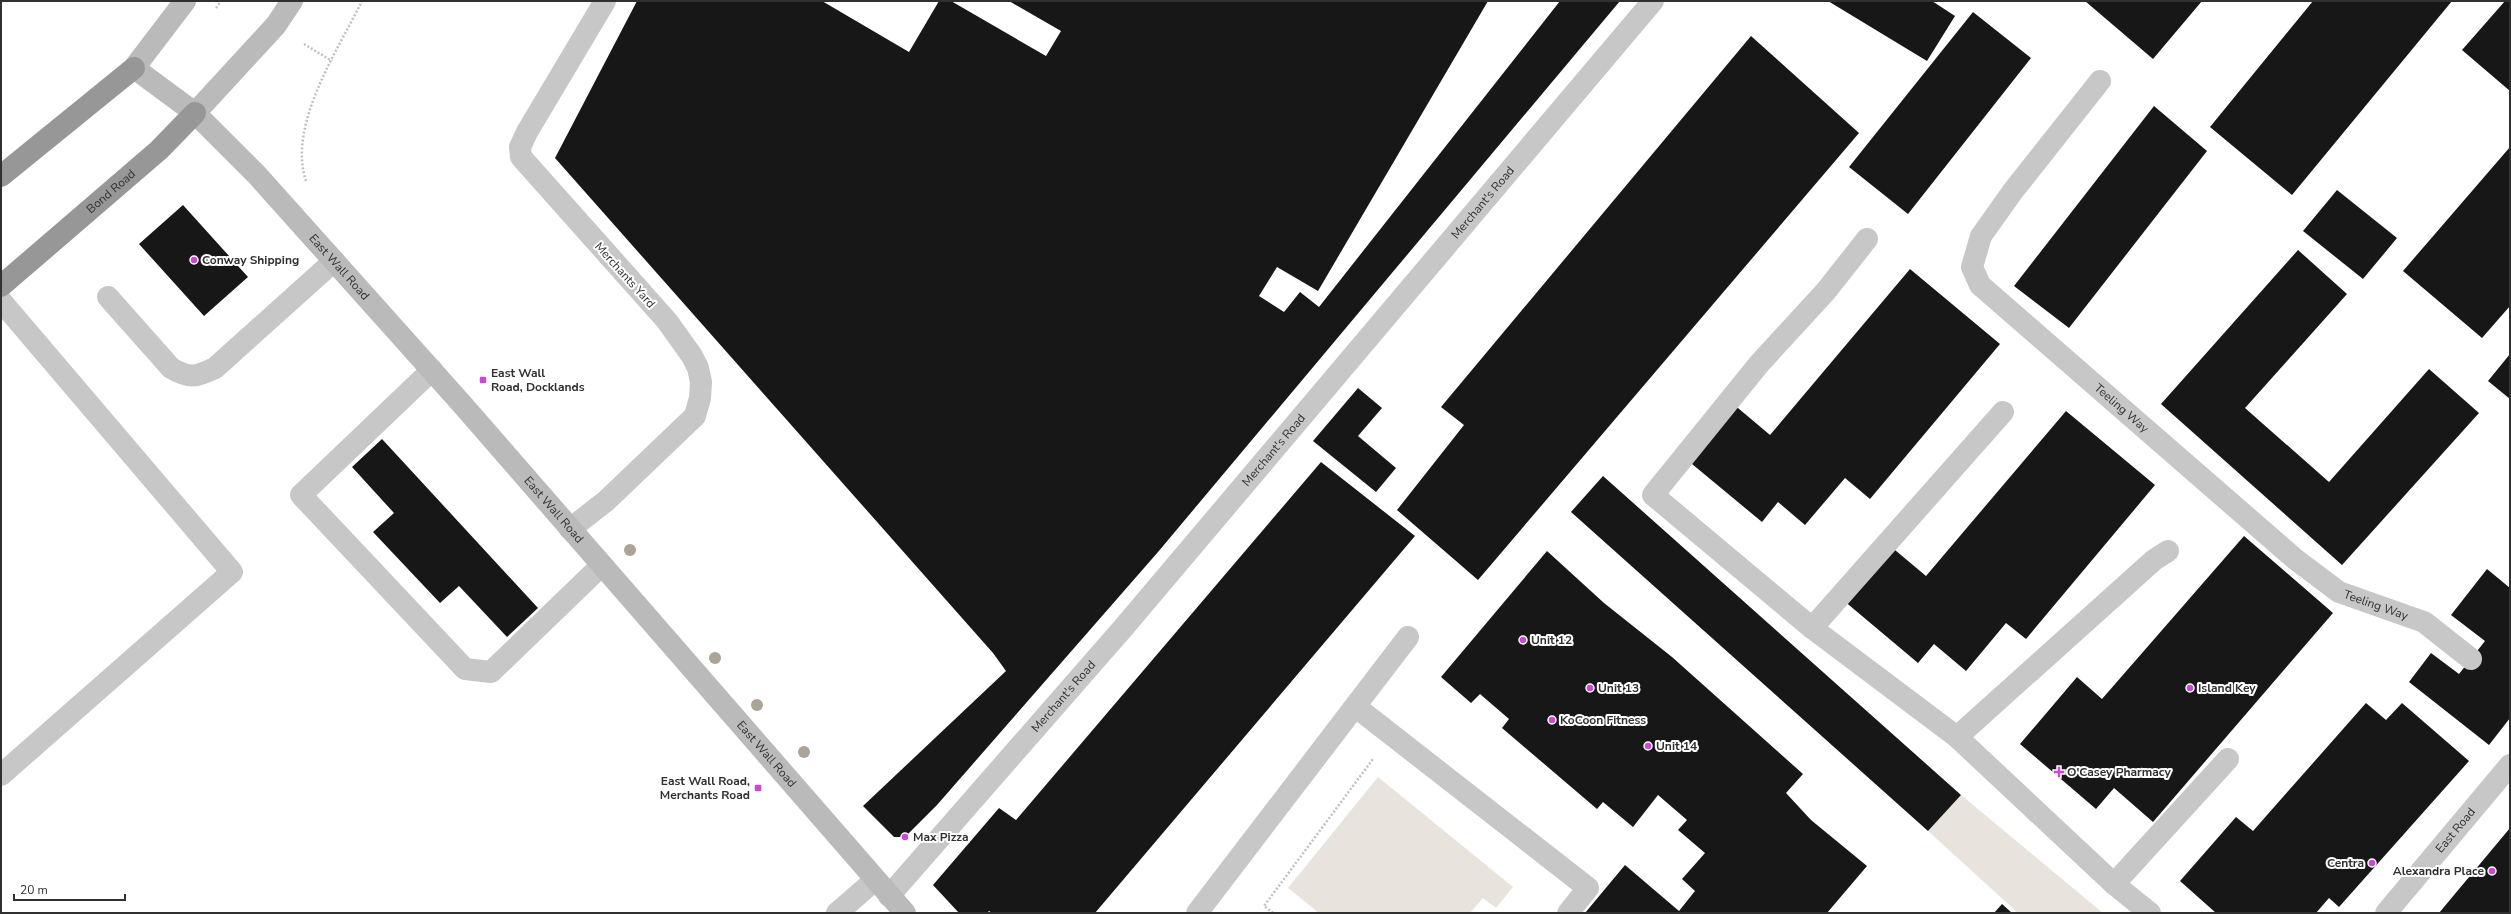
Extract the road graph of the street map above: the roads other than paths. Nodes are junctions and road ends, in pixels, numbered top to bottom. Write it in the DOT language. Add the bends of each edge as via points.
graph roads {
  1 [pos="185,1"];
  2 [pos="292,1"];
  3 [pos="605,1"];
  4 [pos="1654,1"];
  5 [pos="134,68"];
  6 [pos="2100,81"];
  7 [pos="195,113"];
  8 [pos="1,176"];
  9 [pos="1867,239"];
  10 [pos="334,261"];
  11 [pos="23,266"];
  12 [pos="1,286"];
  13 [pos="1,293"];
  14 [pos="108,297"];
  15 [pos="1,301"];
  16 [pos="432,370"];
  17 [pos="2003,412"];
  18 [pos="570,529"];
  19 [pos="2168,551"];
  20 [pos="602,565"];
  21 [pos="1812,628"];
  22 [pos="1408,637"];
  23 [pos="2471,659"];
  24 [pos="1356,707"];
  25 [pos="1957,737"];
  26 [pos="2228,759"];
  27 [pos="2509,770"];
  28 [pos="1,775"];
  29 [pos="875,880"];
  30 [pos="2114,884"];
  31 [pos="889,896"];
  32 [pos="837,913"];
  33 [pos="905,913"];
  34 [pos="1197,913"];
  35 [pos="1568,913"];
  36 [pos="2150,913"];
  37 [pos="2386,913"];
  1 -- 5 [label="main road"];
  2 -- 7 [label="main road" via="276,25"];
  3 -- 18 [label="street, Merchants Yard" via="527,132 520,147 521,157 667,321 698,368 700,398 695,416 606,501"];
  4 -- 31 [label="street, Merchant's Road" via="1124,627"];
  5 -- 7 [label="main road, East Wall Road"];
  5 -- 8 [label="highway"];
  6 -- 23 [label="street, Teeling Way" via="2013,191 1982,236 1972,267 1980,285 2295,559 2339,592 2424,622"];
  7 -- 10 [label="main road, East Wall Road" via="257,175"];
  7 -- 11 [label="highway, Bond Road" via="159,150"];
  9 -- 21 [label="street" via="1826,291 1759,364 1653,495"];
  10 -- 14 [label="street" via="215,368 197,376 184,375 171,368"];
  10 -- 16 [label="main road, East Wall Road"];
  11 -- 12 [label="highway"];
  11 -- 13 [label="highway"];
  15 -- 28 [label="street" via="232,572"];
  16 -- 18 [label="main road, East Wall Road"];
  16 -- 20 [label="street" via="301,495 465,669 491,672"];
  17 -- 21 [label="street"];
  18 -- 20 [label="main road, East Wall Road"];
  19 -- 25 [label="street" via="2154,560"];
  20 -- 29 [label="main road, East Wall Road"];
  21 -- 25 [label="street"];
  22 -- 24 [label="street"];
  24 -- 34 [label="street"];
  24 -- 35 [label="street" via="1588,888"];
  25 -- 30 [label="street"];
  26 -- 30 [label="street"];
  27 -- 37 [label="street, East Road"];
  29 -- 31 [label="main road, East Wall Road"];
  29 -- 32 [label="street"];
  30 -- 36 [label="street"];
  31 -- 33 [label="main road, East Wall Road"];
}
